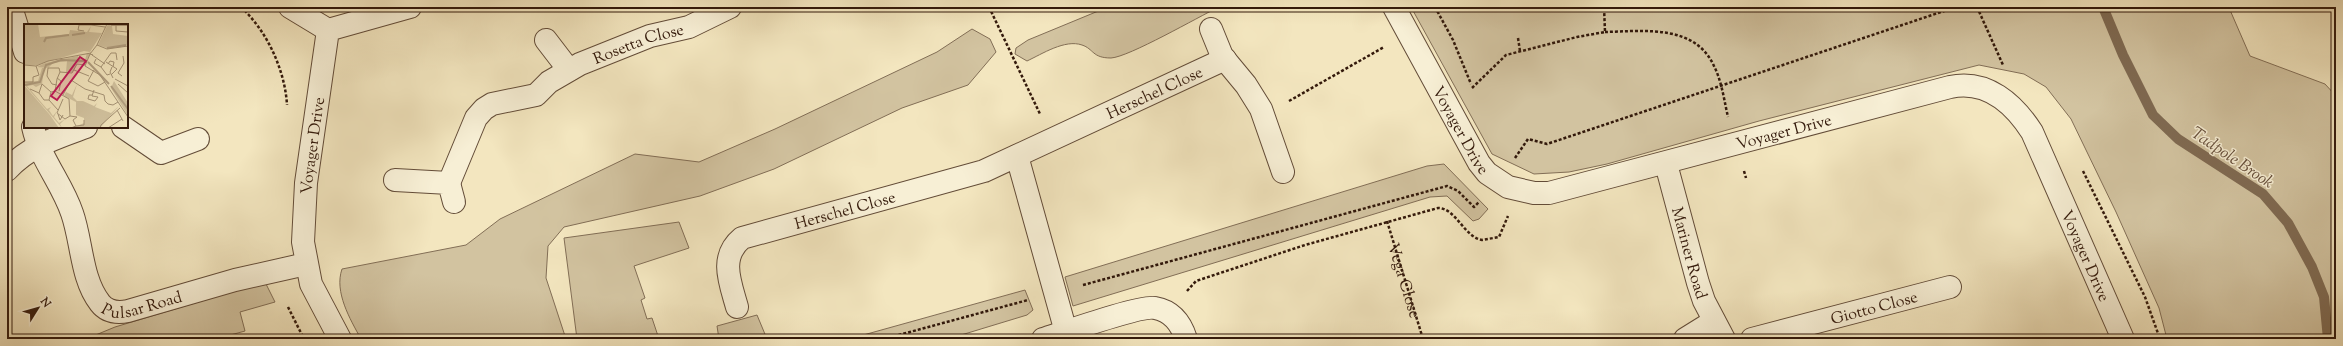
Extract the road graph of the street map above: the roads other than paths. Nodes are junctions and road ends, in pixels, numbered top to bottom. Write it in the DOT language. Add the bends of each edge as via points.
graph roads {
  1 [pos="11,7"];
  2 [pos="290,7"];
  3 [pos="410,7"];
  4 [pos="730,7"];
  5 [pos="1394,7"];
  6 [pos="1211,29"];
  7 [pos="328,30"];
  8 [pos="546,40"];
  9 [pos="24,49"];
  10 [pos="1225,59"];
  11 [pos="569,70"];
  12 [pos="80,128"];
  13 [pos="123,128"];
  14 [pos="36,136"];
  15 [pos="198,139"];
  16 [pos="1017,156"];
  17 [pos="1666,164"];
  18 [pos="7,170"];
  19 [pos="1283,172"];
  20 [pos="395,180"];
  21 [pos="306,264"];
  22 [pos="1950,287"];
  23 [pos="737,307"];
  24 [pos="1719,330"];
  25 [pos="1066,332"];
  26 [pos="340,339"];
  27 [pos="1043,339"];
  28 [pos="1186,339"];
  29 [pos="1685,339"];
  30 [pos="1752,339"];
  31 [pos="2123,339"];
  1 -- 9 [label="street"];
  2 -- 7 [label="street"];
  3 -- 7 [label="street"];
  4 -- 11 [label="street, Rosetta Close" via="689,27 650,36"];
  5 -- 17 [label="street, Voyager Drive" via="1479,163 1497,181 1517,190 1549,194"];
  6 -- 10 [label="street"];
  7 -- 21 [label="street, Voyager Drive" via="306,183 303,242"];
  8 -- 11 [label="street"];
  10 -- 16 [label="street, Herschel Close"];
  10 -- 19 [label="street" via="1246,85 1264,115"];
  11 -- 20 [label="street, Rosetta Close" via="549,82 536,96 499,102 484,109 476,118 452,192"];
  12 -- 14 [label="street"];
  13 -- 15 [label="street" via="161,153"];
  14 -- 18 [label="street"];
  14 -- 21 [label="street, Pulsar Road" via="72,211 92,288 100,304 110,310 120,312 138,309 235,280"];
  16 -- 23 [label="street, Herschel Close" via="984,170 742,238 734,245 728,257 727,271"];
  16 -- 25 [label="street"];
  17 -- 24 [label="street, Mariner Road" via="1698,284"];
  17 -- 31 [label="street, Voyager Drive" via="1950,87 1968,85 1987,90 2015,109 2032,132"];
  21 -- 26 [label="street, Voyager Drive" via="311,284"];
  22 -- 30 [label="street, Giotto Close"];
  24 -- 29 [label="street"];
  25 -- 27 [label="street"];
  25 -- 28 [label="street" via="1147,308 1169,312 1182,327"];
}
